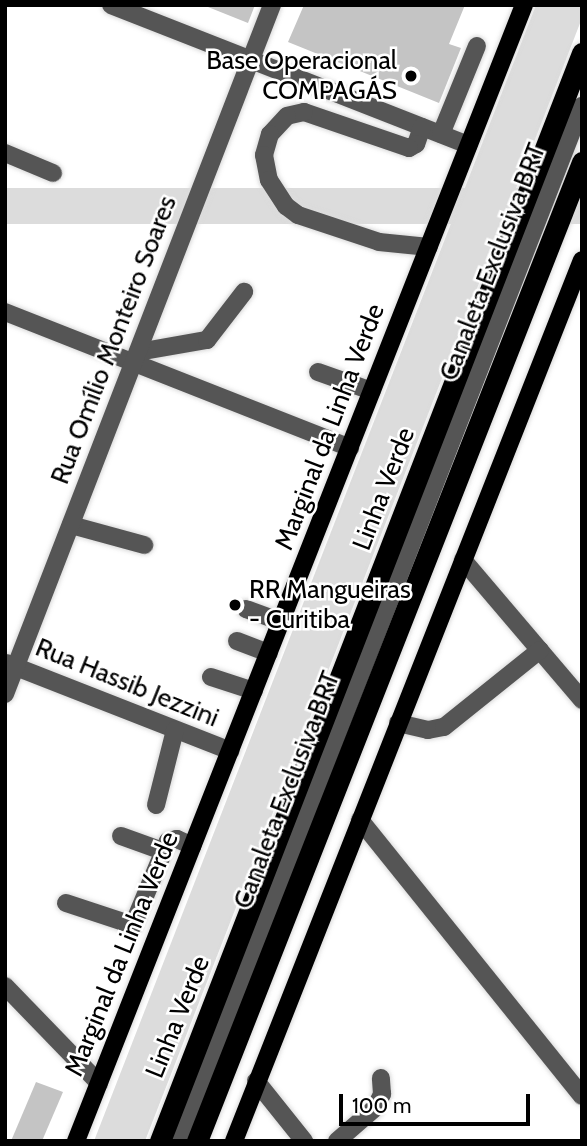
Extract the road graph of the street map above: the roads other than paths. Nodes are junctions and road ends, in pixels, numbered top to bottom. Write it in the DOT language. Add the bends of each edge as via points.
graph roads {
  1 [pos="111,5"];
  2 [pos="272,5"];
  3 [pos="524,5"];
  4 [pos="477,46"];
  5 [pos="582,53"];
  6 [pos="251,60"];
  7 [pos="582,106"];
  8 [pos="422,127"];
  9 [pos="441,134"];
  10 [pos="469,145"];
  11 [pos="5,153"];
  12 [pos="582,162"];
  13 [pos="52,173"];
  14 [pos="429,247"];
  15 [pos="582,260"];
  16 [pos="244,292"];
  17 [pos="5,312"];
  18 [pos="136,358"];
  19 [pos="318,372"];
  20 [pos="372,391"];
  21 [pos="350,448"];
  22 [pos="71,525"];
  23 [pos="144,545"];
  24 [pos="463,560"];
  25 [pos="246,609"];
  26 [pos="281,622"];
  27 [pos="237,641"];
  28 [pos="540,650"];
  29 [pos="269,653"];
  30 [pos="10,665"];
  31 [pos="211,677"];
  32 [pos="254,691"];
  33 [pos="5,694"];
  34 [pos="582,701"];
  35 [pos="398,723"];
  36 [pos="175,730"];
  37 [pos="230,751"];
  38 [pos="156,805"];
  39 [pos="360,820"];
  40 [pos="121,836"];
  41 [pos="193,846"];
  42 [pos="163,851"];
  43 [pos="66,903"];
  44 [pos="5,986"];
  45 [pos="381,1078"];
  46 [pos="256,1081"];
  47 [pos="99,1083"];
  48 [pos="582,1096"];
  49 [pos="76,1141"];
  50 [pos="160,1141"];
  51 [pos="179,1141"];
  52 [pos="197,1141"];
  53 [pos="234,1141"];
  54 [pos="304,1141"];
  55 [pos="337,1141"];
  1 -- 6 [label="street"];
  2 -- 6 [label="street, Rua Omílio Monteiro Soares"];
  3 -- 10 [label="main road, Marginal da Linha Verde"];
  4 -- 9 [label="street"];
  5 -- 50 [label="highway, Linha Verde"];
  6 -- 8 [label="street"];
  6 -- 18 [label="street, Rua Omílio Monteiro Soares"];
  7 -- 51 [label="street, Canaleta Exclusiva BRT"];
  8 -- 9 [label="street"];
  8 -- 14 [label="street" via="415,144 408,148 304,112 287,116 270,134 264,155 269,180 298,215 379,242"];
  9 -- 10 [label="street"];
  10 -- 14 [label="main road, Marginal da Linha Verde"];
  11 -- 13 [label="street"];
  12 -- 52 [label="highway"];
  14 -- 20 [label="main road, Marginal da Linha Verde"];
  15 -- 24 [label="main road"];
  16 -- 18 [label="street" via="207,340"];
  17 -- 18 [label="street"];
  18 -- 21 [label="street"];
  18 -- 22 [label="street, Rua Omílio Monteiro Soares"];
  19 -- 20 [label="street"];
  20 -- 21 [label="main road, Marginal da Linha Verde"];
  21 -- 26 [label="main road, Marginal da Linha Verde"];
  22 -- 23 [label="street"];
  22 -- 30 [label="street, Rua Omílio Monteiro Soares"];
  24 -- 28 [label="street"];
  24 -- 35 [label="main road"];
  25 -- 26 [label="street"];
  26 -- 29 [label="main road, Marginal da Linha Verde"];
  27 -- 29 [label="street"];
  28 -- 34 [label="street"];
  28 -- 35 [label="street" via="444,727 428,730"];
  29 -- 32 [label="main road, Marginal da Linha Verde"];
  30 -- 33 [label="street, Rua Omílio Monteiro Soares"];
  30 -- 36 [label="street, Rua Hassib Jezzini"];
  31 -- 32 [label="street"];
  32 -- 37 [label="main road, Marginal da Linha Verde"];
  35 -- 39 [label="main road"];
  36 -- 37 [label="street, Rua Hassib Jezzini"];
  36 -- 38 [label="street"];
  37 -- 41 [label="main road, Marginal da Linha Verde"];
  39 -- 46 [label="main road"];
  39 -- 48 [label="street"];
  40 -- 42 [label="street"];
  41 -- 42 [label="street" via="172,839"];
  41 -- 47 [label="main road, Marginal da Linha Verde"];
  42 -- 43 [label="street" via="133,925 126,927"];
  44 -- 47 [label="street"];
  45 -- 55 [label="street" via="382,1094 375,1108"];
  46 -- 53 [label="main road"];
  46 -- 54 [label="street"];
  47 -- 49 [label="main road, Marginal da Linha Verde"];
}
